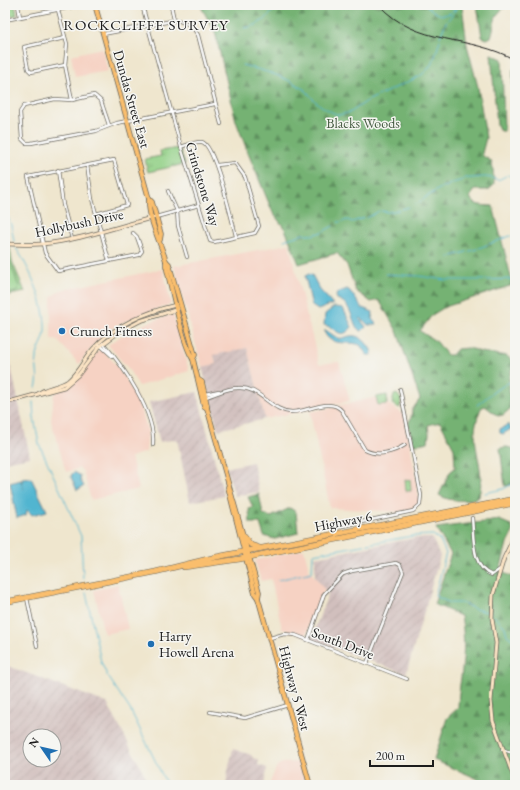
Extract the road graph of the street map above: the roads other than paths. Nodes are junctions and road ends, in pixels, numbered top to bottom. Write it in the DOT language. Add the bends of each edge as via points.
graph roads {
  1 [pos="18,5"];
  2 [pos="82,5"];
  3 [pos="95,5"];
  4 [pos="142,5"];
  5 [pos="171,5"];
  6 [pos="58,10"];
  7 [pos="20,17"];
  8 [pos="5,20"];
  9 [pos="174,20"];
  10 [pos="148,25"];
  11 [pos="103,34"];
  12 [pos="65,38"];
  13 [pos="65,65"];
  14 [pos="72,100"];
  15 [pos="215,104"];
  16 [pos="171,111"];
  17 [pos="127,121"];
  18 [pos="220,124"];
  19 [pos="108,125"];
  20 [pos="181,147"];
  21 [pos="86,165"];
  22 [pos="217,165"];
  23 [pos="58,170"];
  24 [pos="168,191"];
  25 [pos="199,205"];
  26 [pos="177,211"];
  27 [pos="96,214"];
  28 [pos="154,217"];
  29 [pos="101,232"];
  30 [pos="133,233"];
  31 [pos="236,236"];
  32 [pos="72,238"];
  33 [pos="5,244"];
  34 [pos="43,244"];
  35 [pos="188,257"];
  36 [pos="109,261"];
  37 [pos="179,307"];
  38 [pos="101,344"];
  39 [pos="400,389"];
  40 [pos="204,396"];
  41 [pos="5,403"];
  42 [pos="153,445"];
  43 [pos="405,445"];
  44 [pos="227,484"];
  45 [pos="515,499"];
  46 [pos="515,503"];
  47 [pos="472,518"];
  48 [pos="380,528"];
  49 [pos="243,535"];
  50 [pos="515,535"];
  51 [pos="334,537"];
  52 [pos="263,548"];
  53 [pos="245,552"];
  54 [pos="247,558"];
  55 [pos="175,568"];
  56 [pos="500,569"];
  57 [pos="27,598"];
  58 [pos="5,602"];
  59 [pos="270,638"];
  60 [pos="308,640"];
  61 [pos="37,646"];
  62 [pos="367,663"];
  63 [pos="407,679"];
  64 [pos="288,706"];
  65 [pos="210,712"];
  66 [pos="502,749"];
  67 [pos="515,754"];
  68 [pos="515,781"];
  69 [pos="310,785"];
  1 -- 7 [label="street"];
  2 -- 6 [label="street"];
  3 -- 11 [label="main road, Dundas Street East"];
  4 -- 10 [label="street, Grindstone Way"];
  5 -- 9 [label="street"];
  6 -- 7 [label="street"];
  6 -- 12 [label="street"];
  7 -- 8 [label="street"];
  9 -- 10 [label="street"];
  9 -- 15 [label="street" via="191,25 198,35"];
  10 -- 11 [label="street"];
  10 -- 16 [label="street, Grindstone Way"];
  11 -- 17 [label="main road, Dundas Street East"];
  12 -- 13 [label="street"];
  12 -- 13 [label="street" via="24,47 28,69 31,72"];
  13 -- 14 [label="street"];
  14 -- 19 [label="street" via="94,95 98,97"];
  14 -- 19 [label="street" via="55,99 24,106 20,112 21,135 24,142 31,143 91,132"];
  15 -- 16 [label="street"];
  15 -- 18 [label="street"];
  16 -- 17 [label="street"];
  16 -- 20 [label="street, Grindstone Way"];
  17 -- 19 [label="street"];
  17 -- 28 [label="main road, Dundas Street East" via="152,202"];
  20 -- 22 [label="street" via="203,142"];
  20 -- 25 [label="street, Grindstone Way"];
  21 -- 23 [label="street"];
  21 -- 27 [label="street"];
  21 -- 27 [label="street" via="115,161 127,203"];
  22 -- 31 [label="street"];
  22 -- 31 [label="street, Grindstone Way" via="232,162 238,164 245,177 259,226 255,233"];
  23 -- 32 [label="street"];
  23 -- 34 [label="street" via="29,175 28,178"];
  24 -- 26 [label="street"];
  25 -- 26 [label="street"];
  25 -- 31 [label="street, Grindstone Way" via="210,241"];
  26 -- 28 [label="street"];
  26 -- 35 [label="street" via="178,226"];
  27 -- 29 [label="street"];
  28 -- 29 [label="street, Hollybush Drive"];
  28 -- 37 [label="main road, Dundas Street East" via="161,234 160,241 169,264"];
  29 -- 32 [label="street, Hollybush Drive"];
  29 -- 36 [label="street"];
  30 -- 36 [label="street" via="141,254"];
  32 -- 34 [label="street, Hollybush Drive"];
  33 -- 34 [label="street, Hollybush Drive"];
  34 -- 36 [label="street" via="46,256 58,271"];
  37 -- 38 [label="street" via="134,320"];
  37 -- 40 [label="main road, Dundas Street East"];
  38 -- 41 [label="street" via="69,382"];
  38 -- 42 [label="street" via="130,379 142,402 151,427"];
  39 -- 51 [label="street" via="421,495 420,505 412,511 338,527"];
  40 -- 43 [label="street" via="247,388 280,409 291,412 337,406 368,452 377,454"];
  40 -- 44 [label="main road, Dundas Street East" via="204,406"];
  44 -- 49 [label="main road, Dundas Street East"];
  44 -- 53 [label="main road, Dundas Street East"];
  45 -- 48 [label="highway, Highway 6"];
  46 -- 48 [label="highway, Highway 6"];
  47 -- 56 [label="street" via="478,562 486,573 492,575"];
  48 -- 51 [label="highway, Highway 6"];
  49 -- 52 [label="highway" via="252,545"];
  49 -- 53 [label="main road, Dundas Street East"];
  50 -- 56 [label="street"];
  51 -- 52 [label="highway, Highway 6"];
  51 -- 54 [label="highway, Highway 6"];
  52 -- 53 [label="highway, Highway 6"];
  53 -- 54 [label="main road, Highway 5 West"];
  53 -- 55 [label="highway, Highway 6"];
  54 -- 55 [label="highway, Highway 6"];
  54 -- 59 [label="main road, Highway 5 West"];
  55 -- 57 [label="highway, Highway 6"];
  56 -- 66 [label="street" via="492,607 496,643 491,701 493,721"];
  57 -- 58 [label="highway, Highway 6"];
  57 -- 61 [label="street"];
  59 -- 60 [label="street, South Drive" via="290,634"];
  59 -- 64 [label="main road, Highway 5 West"];
  60 -- 62 [label="street, South Drive"];
  60 -- 62 [label="street" via="324,594 343,574 396,563 403,572"];
  62 -- 63 [label="street, South Drive"];
  64 -- 65 [label="street" via="245,718"];
  64 -- 69 [label="main road, Highway 5 West"];
  66 -- 67 [label="street"];
  66 -- 68 [label="street"];
}
